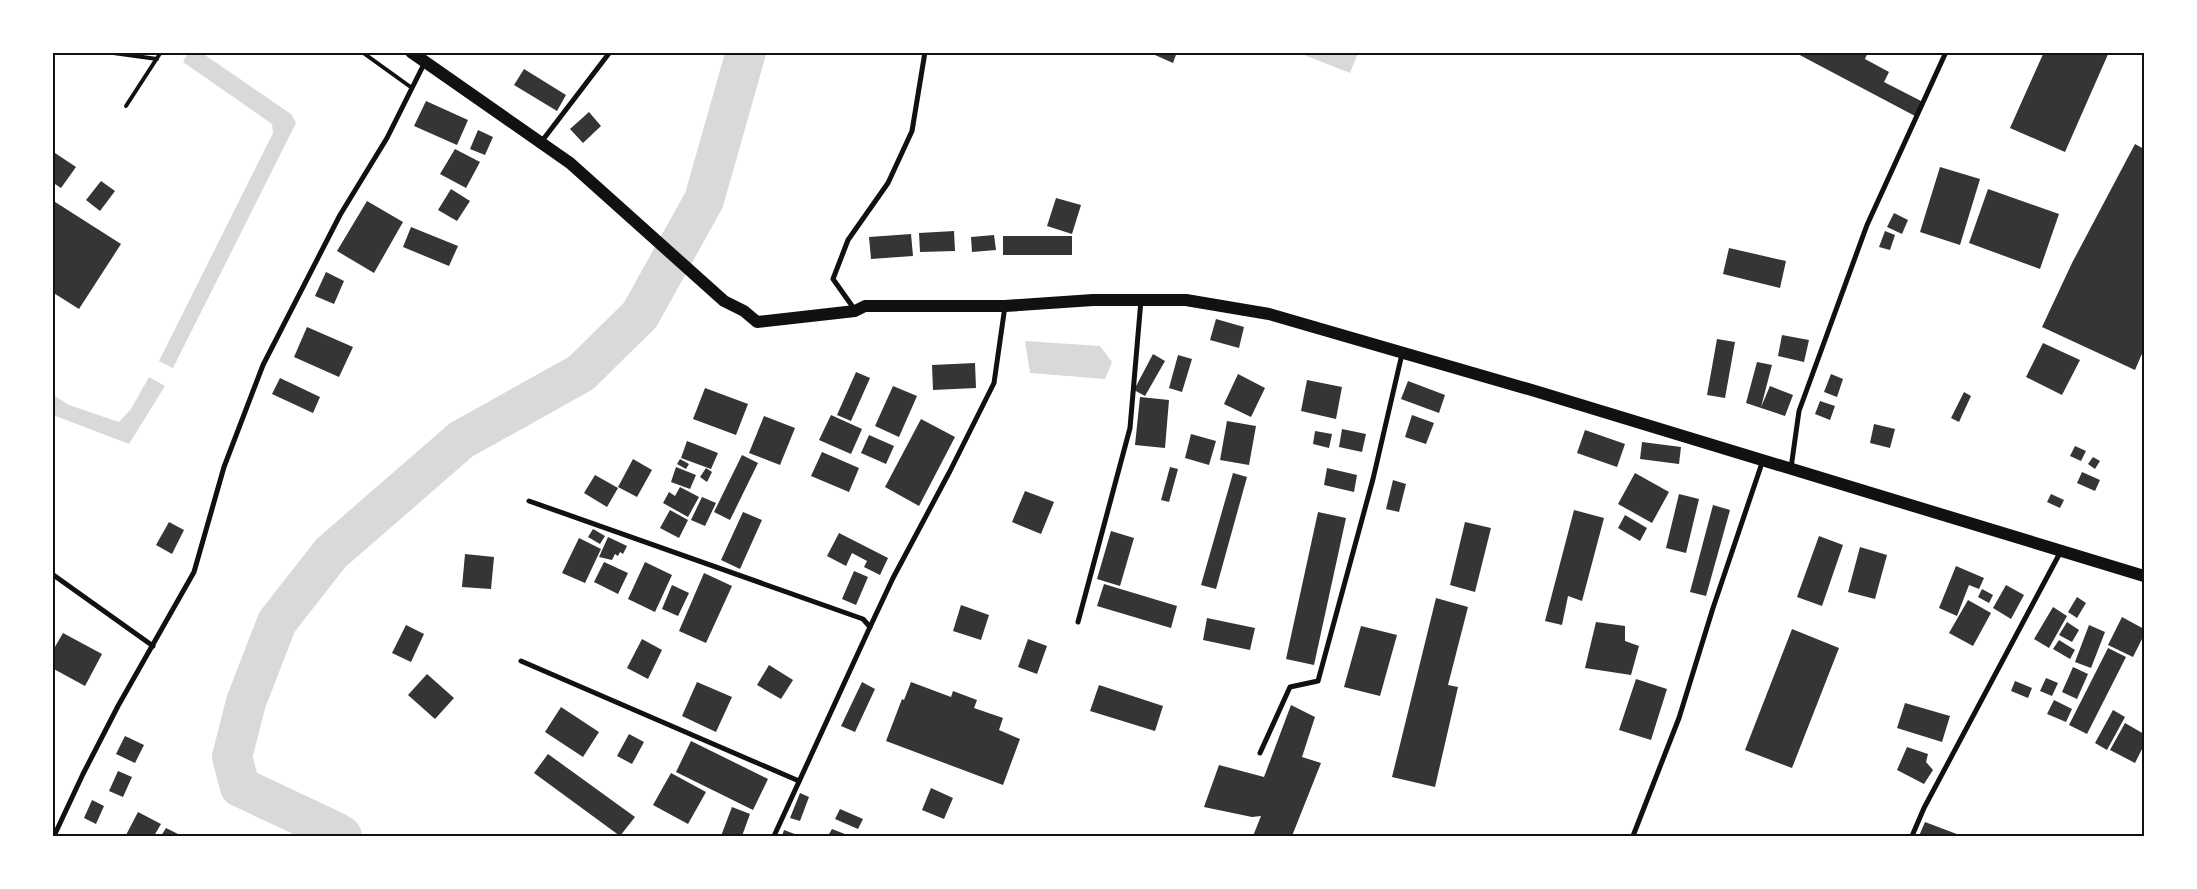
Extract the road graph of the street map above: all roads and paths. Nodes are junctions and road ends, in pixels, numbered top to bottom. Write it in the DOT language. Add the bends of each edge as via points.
graph roads {
  1 [pos="106,52"];
  2 [pos="161,52"];
  3 [pos="362,52"];
  4 [pos="411,52"];
  5 [pos="610,52"];
  6 [pos="925,52"];
  7 [pos="1946,52"];
  8 [pos="157,59"];
  9 [pos="425,62"];
  10 [pos="412,88"];
  11 [pos="126,106"];
  12 [pos="541,143"];
  13 [pos="1141,300"];
  14 [pos="1005,306"];
  15 [pos="855,311"];
  16 [pos="1402,354"];
  17 [pos="1763,460"];
  18 [pos="1791,468"];
  19 [pos="529,501"];
  20 [pos="2062,551"];
  21 [pos="52,574"];
  22 [pos="2144,576"];
  23 [pos="1078,622"];
  24 [pos="870,627"];
  25 [pos="153,646"];
  26 [pos="521,661"];
  27 [pos="1260,753"];
  28 [pos="799,781"];
  29 [pos="1635,835"];
  30 [pos="54,836"];
  31 [pos="774,836"];
  32 [pos="1912,836"];
  1 -- 8 [label="lane"];
  2 -- 8 [label="lane"];
  3 -- 10 [label="lane"];
  4 -- 9 [label="main road"];
  5 -- 12 [label="street"];
  6 -- 15 [label="street" via="912,131 888,183 848,240 833,279"];
  7 -- 18 [label="street" via="1860,244 1799,411"];
  8 -- 11 [label="lane"];
  9 -- 10 [label="street"];
  9 -- 12 [label="main road"];
  10 -- 25 [label="street" via="383,145 340,215 263,365 224,467 194,572"];
  12 -- 15 [label="main road" via="570,163 724,301 757,322"];
  13 -- 14 [label="main road"];
  13 -- 16 [label="main road" via="1186,300 1269,314"];
  13 -- 23 [label="street" via="1130,428"];
  14 -- 15 [label="main road" via="864,306"];
  14 -- 24 [label="street" via="994,383"];
  16 -- 17 [label="main road"];
  16 -- 27 [label="street" via="1373,479 1318,681 1290,687"];
  17 -- 18 [label="main road"];
  17 -- 29 [label="street" via="1679,718"];
  18 -- 20 [label="main road"];
  19 -- 24 [label="street" via="863,619"];
  20 -- 22 [label="main road"];
  20 -- 32 [label="street"];
  21 -- 25 [label="street"];
  24 -- 28 [label="street"];
  25 -- 30 [label="street"];
  26 -- 28 [label="street"];
  28 -- 31 [label="street"];
}
